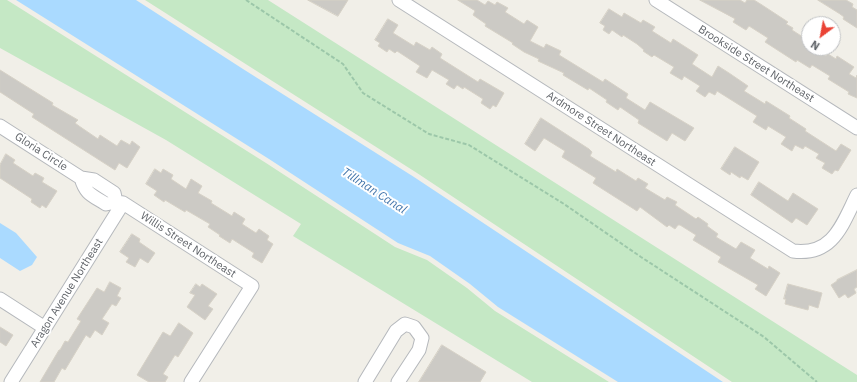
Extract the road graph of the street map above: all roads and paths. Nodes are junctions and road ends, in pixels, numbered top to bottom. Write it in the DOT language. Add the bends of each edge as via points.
graph roads {
  1 [pos="246,0"];
  2 [pos="399,0"];
  3 [pos="656,0"];
  4 [pos="0,126"];
  5 [pos="857,128"];
  6 [pos="857,194"];
  7 [pos="120,202"];
  8 [pos="0,299"];
  9 [pos="45,328"];
  10 [pos="11,382"];
  11 [pos="191,382"];
  12 [pos="365,382"];
  13 [pos="398,382"];
  14 [pos="817,382"];
  1 -- 14 [label="path" via="343,64 363,93 429,134 469,145 564,204 641,258 764,337"];
  2 -- 6 [label="street, Ardmore Street Northeast" via="793,251 820,249 833,238"];
  3 -- 5 [label="street, Brookside Street Northeast"];
  4 -- 7 [label="street, Gloria Circle" via="81,178 88,193 106,204"];
  7 -- 9 [label="street, Aragon Avenue Northeast"];
  7 -- 11 [label="street, Willis Street Northeast" via="252,286"];
  8 -- 9 [label="street"];
  9 -- 10 [label="street, Aragon Avenue Northeast"];
  12 -- 13 [label="street" via="396,331 405,324 414,326 422,338 418,350"];
}
